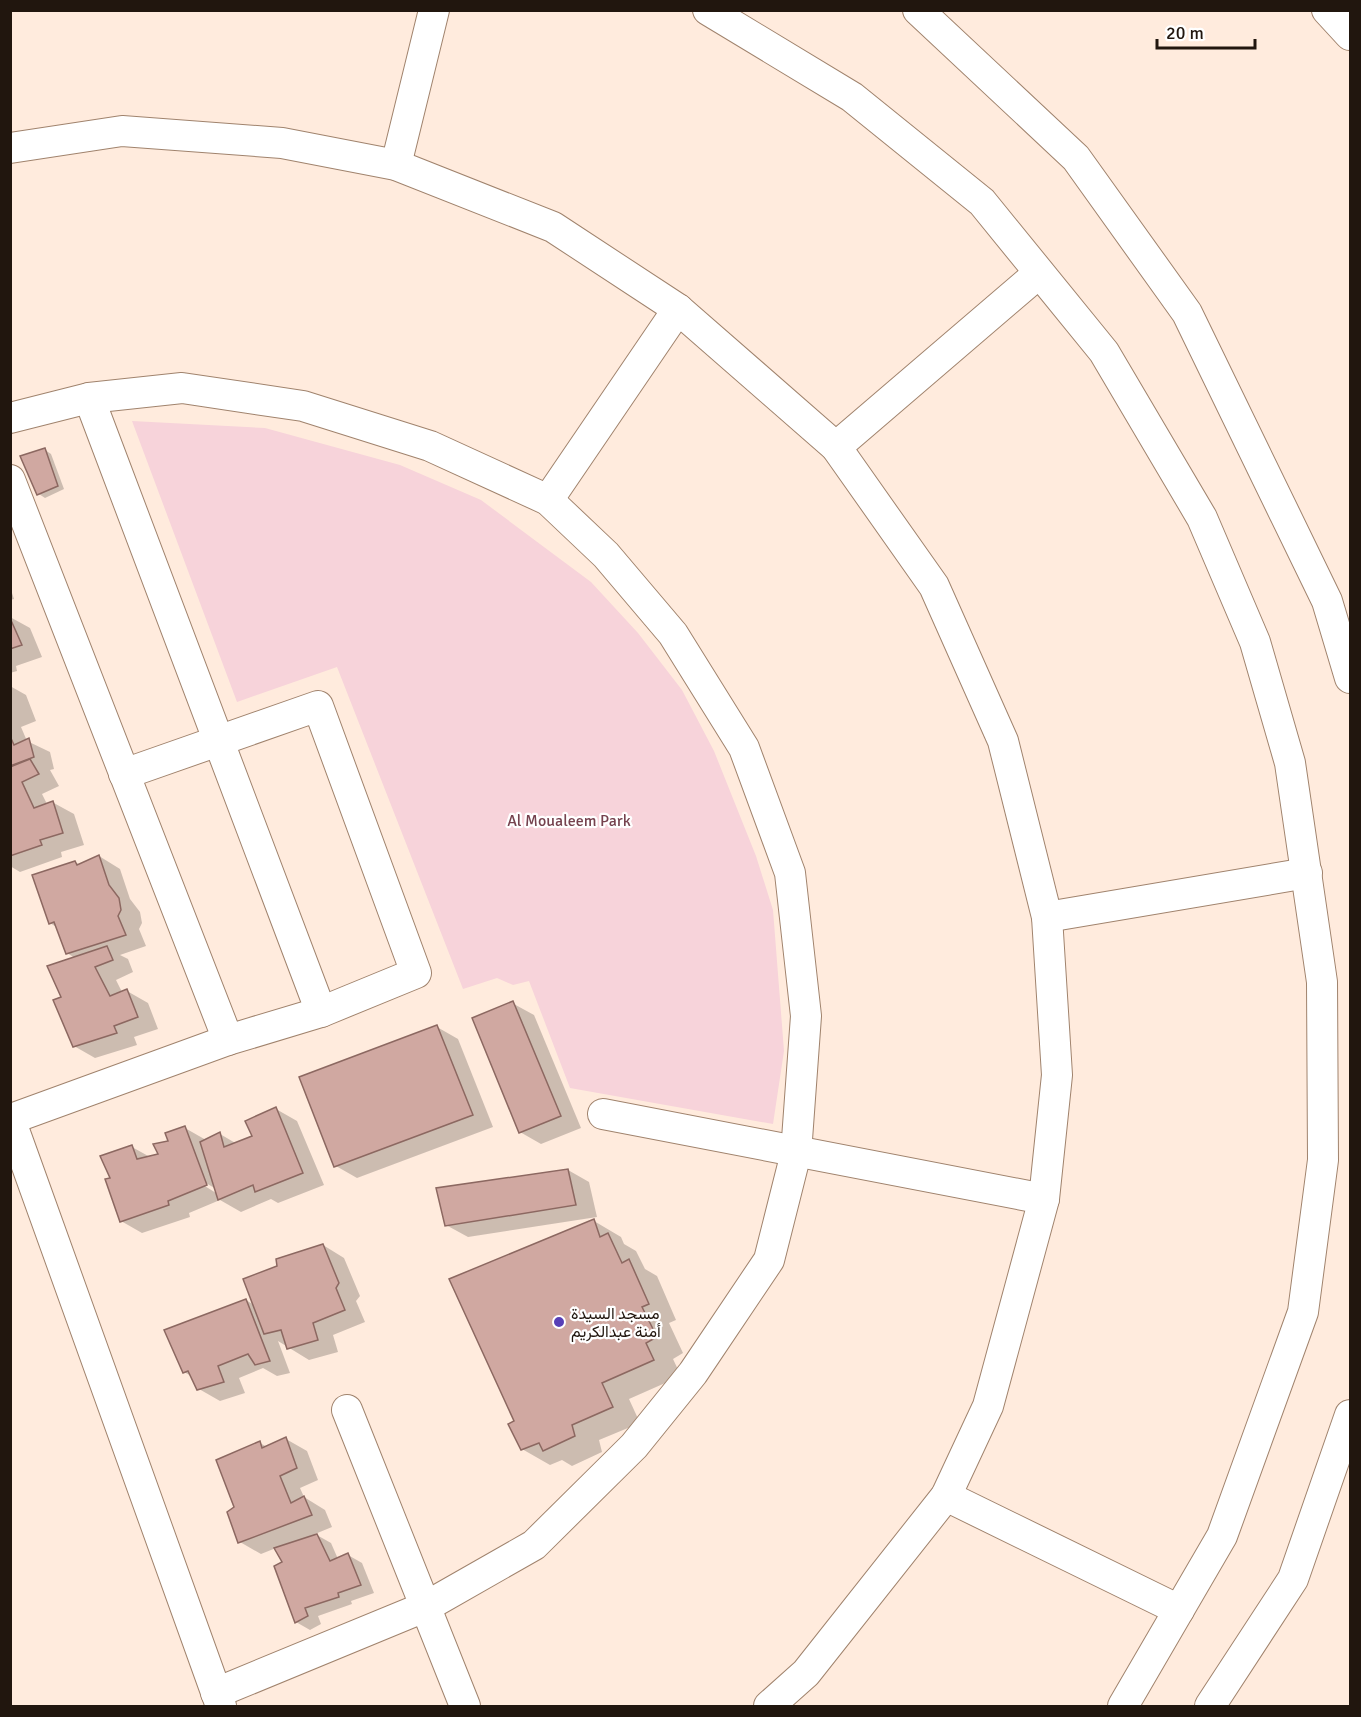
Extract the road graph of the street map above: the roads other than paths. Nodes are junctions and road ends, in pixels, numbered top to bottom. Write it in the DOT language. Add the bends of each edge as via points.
graph roads {
  1 [pos="434,10"];
  2 [pos="708,10"];
  3 [pos="918,10"];
  4 [pos="1327,10"];
  5 [pos="1350,35"];
  6 [pos="10,148"];
  7 [pos="396,165"];
  8 [pos="1039,273"];
  9 [pos="678,309"];
  10 [pos="89,398"];
  11 [pos="10,418"];
  12 [pos="836,447"];
  13 [pos="10,480"];
  14 [pos="548,500"];
  15 [pos="1350,678"];
  16 [pos="218,741"];
  17 [pos="124,774"];
  18 [pos="1307,873"];
  19 [pos="1047,917"];
  20 [pos="321,1012"];
  21 [pos="228,1040"];
  22 [pos="603,1114"];
  23 [pos="10,1119"];
  24 [pos="796,1153"];
  25 [pos="1044,1199"];
  26 [pos="347,1410"];
  27 [pos="1350,1415"];
  28 [pos="946,1496"];
  29 [pos="427,1606"];
  30 [pos="1179,1610"];
  31 [pos="219,1700"];
  32 [pos="465,1707"];
  33 [pos="769,1707"];
  34 [pos="1123,1707"];
  35 [pos="1210,1707"];
  1 -- 7 [label="street"];
  2 -- 8 [label="street" via="852,97 982,202"];
  3 -- 15 [label="street" via="1076,158 1187,313 1327,601"];
  4 -- 5 [label="street"];
  6 -- 7 [label="street" via="122,131 282,143"];
  7 -- 9 [label="street" via="553,227"];
  8 -- 12 [label="street"];
  8 -- 18 [label="street" via="1104,352 1203,518 1256,642 1290,763"];
  9 -- 12 [label="street"];
  9 -- 14 [label="street"];
  10 -- 11 [label="street"];
  10 -- 14 [label="street" via="182,388 303,406 430,446"];
  10 -- 16 [label="street"];
  12 -- 19 [label="street" via="934,586 1003,741"];
  13 -- 17 [label="street"];
  14 -- 24 [label="street" via="606,555 673,634 744,748 790,873 806,1016"];
  16 -- 17 [label="street"];
  16 -- 20 [label="street"];
  16 -- 20 [label="street" via="318,706 416,974"];
  17 -- 21 [label="street"];
  18 -- 19 [label="street"];
  18 -- 30 [label="street" via="1322,982 1323,1160 1303,1312 1222,1536"];
  19 -- 25 [label="street" via="1057,1075"];
  20 -- 21 [label="street"];
  21 -- 23 [label="street"];
  22 -- 24 [label="street"];
  23 -- 31 [label="street"];
  24 -- 25 [label="street"];
  24 -- 29 [label="street" via="769,1260 693,1373 634,1446 534,1545"];
  25 -- 28 [label="street" via="988,1406"];
  26 -- 29 [label="street"];
  27 -- 35 [label="street" via="1293,1579"];
  28 -- 30 [label="street"];
  28 -- 33 [label="street" via="806,1673"];
  29 -- 31 [label="street"];
  29 -- 32 [label="street"];
  30 -- 34 [label="street"];
}
